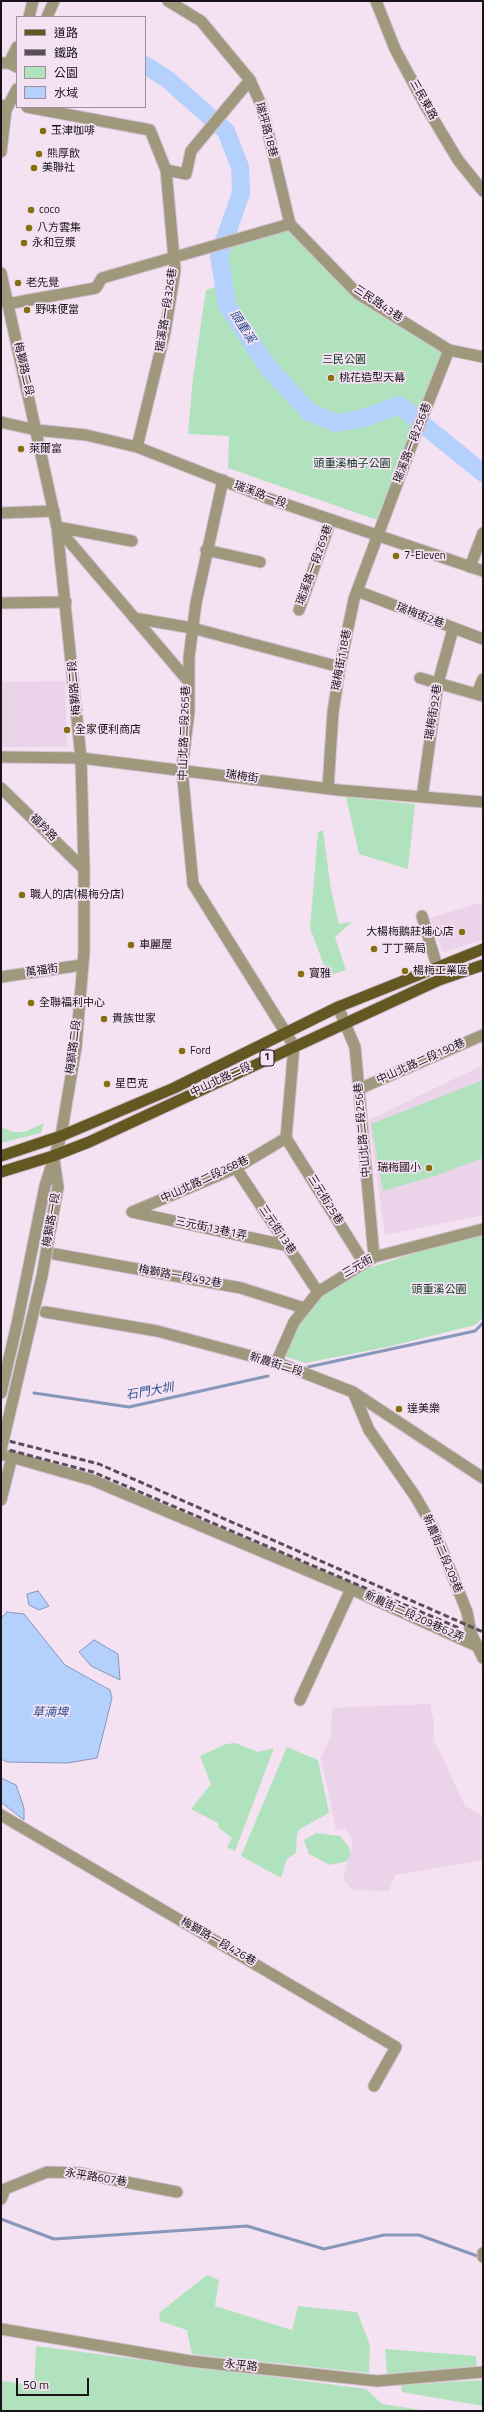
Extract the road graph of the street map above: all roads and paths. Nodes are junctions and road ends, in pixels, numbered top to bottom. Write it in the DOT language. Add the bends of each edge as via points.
graph roads {
  1 [pos="33,1"];
  2 [pos="168,1"];
  3 [pos="376,1"];
  4 [pos="53,3"];
  5 [pos="29,16"];
  6 [pos="47,16"];
  7 [pos="16,49"];
  8 [pos="9,64"];
  9 [pos="250,80"];
  10 [pos="16,91"];
  11 [pos="9,105"];
  12 [pos="32,108"];
  13 [pos="1,152"];
  14 [pos="166,170"];
  15 [pos="483,190"];
  16 [pos="290,224"];
  17 [pos="174,258"];
  18 [pos="1,273"];
  19 [pos="7,304"];
  20 [pos="450,350"];
  21 [pos="483,357"];
  22 [pos="1,422"];
  23 [pos="36,430"];
  24 [pos="137,447"];
  25 [pos="222,480"];
  26 [pos="54,511"];
  27 [pos="1,513"];
  28 [pos="331,520"];
  29 [pos="57,526"];
  30 [pos="483,533"];
  31 [pos="377,536"];
  32 [pos="132,540"];
  33 [pos="206,550"];
  34 [pos="260,562"];
  35 [pos="470,567"];
  36 [pos="483,571"];
  37 [pos="357,591"];
  38 [pos="66,602"];
  39 [pos="1,604"];
  40 [pos="299,610"];
  41 [pos="134,618"];
  42 [pos="192,628"];
  43 [pos="453,628"];
  44 [pos="483,639"];
  45 [pos="340,667"];
  46 [pos="420,678"];
  47 [pos="483,679"];
  48 [pos="189,682"];
  49 [pos="438,683"];
  50 [pos="480,695"];
  51 [pos="1,757"];
  52 [pos="81,758"];
  53 [pos="182,769"];
  54 [pos="1,788"];
  55 [pos="328,788"];
  56 [pos="422,797"];
  57 [pos="483,802"];
  58 [pos="84,869"];
  59 [pos="422,916"];
  60 [pos="483,949"];
  61 [pos="483,965"];
  62 [pos="82,966"];
  63 [pos="437,966"];
  64 [pos="1,977"];
  65 [pos="338,1007"];
  66 [pos="344,1023"];
  67 [pos="286,1032"];
  68 [pos="483,1035"];
  69 [pos="294,1046"];
  70 [pos="359,1089"];
  71 [pos="61,1136"];
  72 [pos="286,1138"];
  73 [pos="1,1156"];
  74 [pos="53,1156"];
  75 [pos="236,1168"];
  76 [pos="1,1172"];
  77 [pos="132,1212"];
  78 [pos="483,1229"];
  79 [pos="289,1246"];
  80 [pos="55,1254"];
  81 [pos="374,1257"];
  82 [pos="364,1263"];
  83 [pos="318,1292"];
  84 [pos="304,1308"];
  85 [pos="46,1312"];
  86 [pos="276,1363"];
  87 [pos="353,1392"];
  88 [pos="1,1393"];
  89 [pos="1,1450"];
  90 [pos="1,1454"];
  91 [pos="12,1457"];
  92 [pos="483,1478"];
  93 [pos="1,1500"];
  94 [pos="351,1589"];
  95 [pos="479,1646"];
  96 [pos="483,1658"];
  97 [pos="300,1700"];
  98 [pos="1,1815"];
  99 [pos="374,2086"];
  100 [pos="177,2192"];
  101 [pos="1,2198"];
  102 [pos="1,2329"];
  103 [pos="483,2372"];
  1 -- 5 [label="street"];
  2 -- 9 [label="street, 瑞坪路18巷" via="201,22"];
  3 -- 15 [label="street, 三民東路" via="396,49 425,105 458,160"];
  4 -- 6 [label="street"];
  7 -- 8 [label="street"];
  9 -- 14 [label="street" via="191,151 186,174"];
  9 -- 16 [label="street, 瑞坪路18巷" via="262,107"];
  10 -- 11 [label="street"];
  11 -- 13 [label="street"];
  12 -- 14 [label="street, 瑞溪路一段326巷" via="150,130"];
  14 -- 17 [label="street, 瑞溪路一段326巷"];
  16 -- 17 [label="street"];
  16 -- 20 [label="street, 三民路43巷" via="357,293"];
  17 -- 19 [label="street" via="102,278 96,288"];
  17 -- 24 [label="street, 瑞溪路一段326巷" via="175,270 165,332"];
  18 -- 19 [label="street, 梅獅路二段"];
  19 -- 23 [label="street, 梅獅路二段"];
  20 -- 21 [label="street, 三民路43巷"];
  20 -- 31 [label="street, 瑞溪路一段256巷"];
  22 -- 23 [label="street, 瑞溪路一段"];
  23 -- 24 [label="street, 瑞溪路一段" via="86,434"];
  23 -- 26 [label="street, 梅獅路二段"];
  24 -- 25 [label="street, 瑞溪路一段"];
  25 -- 28 [label="street, 瑞溪路一段"];
  25 -- 33 [label="street"];
  26 -- 27 [label="street"];
  26 -- 29 [label="street, 梅獅路二段"];
  28 -- 31 [label="street, 瑞溪路一段"];
  28 -- 40 [label="street, 瑞溪路一段269巷"];
  29 -- 32 [label="street"];
  29 -- 38 [label="street, 梅獅路二段"];
  29 -- 41 [label="street, 中山北路二段265巷"];
  30 -- 35 [label="street"];
  31 -- 35 [label="street, 瑞溪路一段"];
  31 -- 37 [label="street, 瑞梅街118巷"];
  33 -- 34 [label="street"];
  33 -- 42 [label="street"];
  35 -- 36 [label="street, 瑞溪路一段"];
  37 -- 43 [label="street, 瑞梅街2巷"];
  37 -- 45 [label="street, 瑞梅街118巷"];
  38 -- 39 [label="street"];
  38 -- 52 [label="street, 梅獅路二段"];
  41 -- 42 [label="street"];
  41 -- 48 [label="street, 中山北路二段265巷"];
  42 -- 45 [label="street"];
  42 -- 48 [label="street"];
  43 -- 44 [label="street, 瑞梅街2巷"];
  43 -- 49 [label="street, 瑞梅街92巷"];
  45 -- 55 [label="street, 瑞梅街118巷" via="333,714"];
  46 -- 49 [label="street"];
  47 -- 50 [label="street"];
  48 -- 53 [label="street, 中山北路二段265巷" via="189,711"];
  49 -- 50 [label="street"];
  49 -- 56 [label="street, 瑞梅街92巷"];
  51 -- 52 [label="street, 瑞梅街"];
  52 -- 53 [label="street, 瑞梅街"];
  52 -- 58 [label="street, 梅獅路二段"];
  53 -- 55 [label="street, 瑞梅街"];
  53 -- 67 [label="street, 中山北路二段265巷" via="193,884"];
  54 -- 58 [label="street, 福羚路"];
  55 -- 56 [label="street, 瑞梅街"];
  56 -- 57 [label="street, 瑞梅街"];
  58 -- 62 [label="street, 梅獅路二段"];
  59 -- 63 [label="street"];
  60 -- 63 [label="main road, 中山北路二段 / 1"];
  61 -- 66 [label="main road, 中山北路二段 / 1" via="439,980"];
  62 -- 64 [label="street, 萬福街"];
  62 -- 71 [label="street, 梅獅路二段" via="76,1047"];
  63 -- 65 [label="main road, 中山北路二段 / 1"];
  65 -- 66 [label="street, 中山北路二段256巷"];
  65 -- 67 [label="main road, 中山北路二段 / 1"];
  66 -- 69 [label="main road, 中山北路二段 / 1"];
  66 -- 70 [label="street, 中山北路二段256巷" via="355,1047"];
  67 -- 69 [label="street"];
  67 -- 71 [label="main road, 中山北路二段 / 1" via="174,1088"];
  68 -- 70 [label="street, 中山北路二段190巷"];
  69 -- 72 [label="street"];
  69 -- 74 [label="main road, 中山北路二段 / 1" via="89,1142"];
  70 -- 81 [label="street, 中山北路二段256巷"];
  71 -- 73 [label="main road, 中山北路二段 / 1"];
  71 -- 74 [label="street, 梅獅路二段"];
  72 -- 75 [label="street, 中山北路二段268巷"];
  72 -- 82 [label="street, 三元街25巷"];
  74 -- 76 [label="main road, 中山北路二段 / 1"];
  74 -- 88 [label="street, 梅獅路一段" via="44,1186"];
  74 -- 89 [label="street, 梅獅路一段, bridge" via="58,1188 42,1276"];
  75 -- 77 [label="street, 中山北路二段268巷"];
  75 -- 79 [label="street, 三元街13巷"];
  77 -- 79 [label="street, 三元街13巷1弄"];
  78 -- 81 [label="street, 三元街"];
  79 -- 83 [label="street, 三元街13巷"];
  80 -- 84 [label="street, 梅獅路一段492巷" via="241,1288"];
  81 -- 82 [label="street, 三元街"];
  82 -- 83 [label="street, 三元街"];
  83 -- 84 [label="street, 三元街"];
  84 -- 86 [label="street, 三元街" via="294,1322"];
  85 -- 86 [label="street, 新農街二段" via="157,1331"];
  86 -- 87 [label="street, 新農街二段"];
  87 -- 92 [label="street, 新農街二段"];
  87 -- 95 [label="street, 新農街二段209巷" via="369,1430 415,1496 433,1527 467,1612 471,1634"];
  90 -- 91 [label="street"];
  91 -- 93 [label="street"];
  91 -- 94 [label="street" via="92,1480"];
  94 -- 95 [label="street, 新農街二段209巷62弄"];
  94 -- 97 [label="street, 新農街二段209巷62弄"];
  95 -- 96 [label="street, 新農街二段209巷"];
  98 -- 99 [label="street, 梅獅路一段426巷" via="396,2047"];
  100 -- 101 [label="street, 永平路607巷" via="79,2173 47,2172 5,2189"];
  102 -- 103 [label="street, 永平路" via="190,2361 377,2382"];
}
